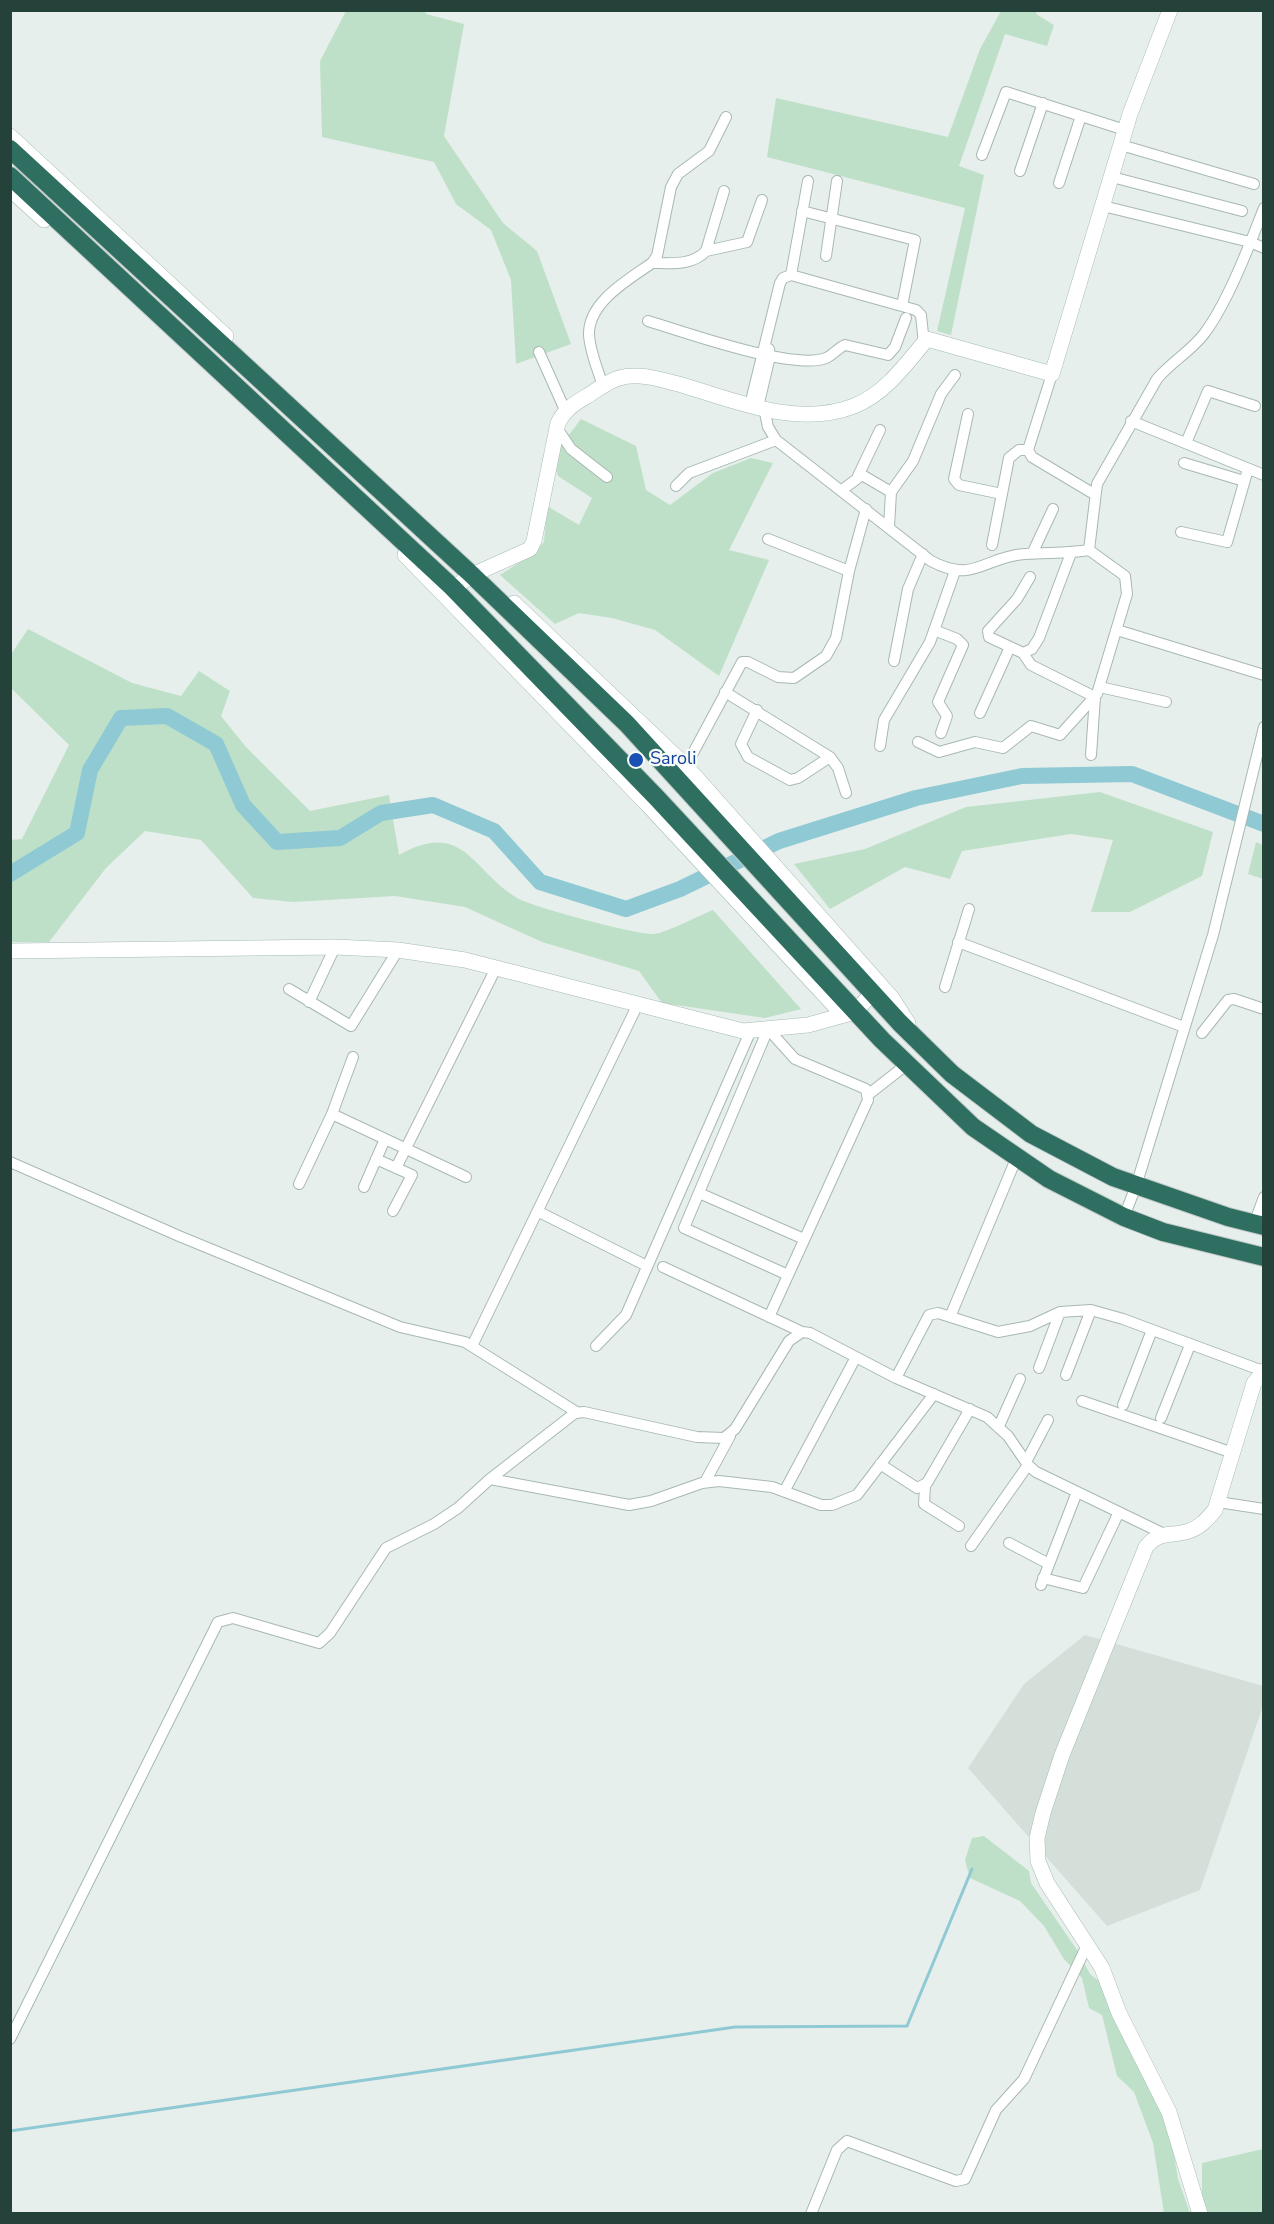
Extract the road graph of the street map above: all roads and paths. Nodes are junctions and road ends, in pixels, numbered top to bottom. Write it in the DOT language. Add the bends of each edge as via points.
graph roads {
  1 [pos="1170,10"];
  2 [pos="1043,103"];
  3 [pos="1081,116"];
  4 [pos="726,117"];
  5 [pos="10,136"];
  6 [pos="1123,138"];
  7 [pos="10,149"];
  8 [pos="982,155"];
  9 [pos="1020,171"];
  10 [pos="10,176"];
  11 [pos="1112,177"];
  12 [pos="808,181"];
  13 [pos="837,181"];
  14 [pos="1059,183"];
  15 [pos="1254,184"];
  16 [pos="10,189"];
  17 [pos="724,191"];
  18 [pos="762,200"];
  19 [pos="1103,206"];
  20 [pos="1263,208"];
  21 [pos="802,211"];
  22 [pos="1242,211"];
  23 [pos="833,219"];
  24 [pos="1250,242"];
  25 [pos="1263,248"];
  26 [pos="706,251"];
  27 [pos="826,256"];
  28 [pos="652,263"];
  29 [pos="791,275"];
  30 [pos="902,306"];
  31 [pos="906,318"];
  32 [pos="648,321"];
  33 [pos="924,344"];
  34 [pos="539,352"];
  35 [pos="766,355"];
  36 [pos="1052,374"];
  37 [pos="955,375"];
  38 [pos="603,386"];
  39 [pos="574,404"];
  40 [pos="757,406"];
  41 [pos="1255,406"];
  42 [pos="968,414"];
  43 [pos="1131,421"];
  44 [pos="557,428"];
  45 [pos="880,430"];
  46 [pos="776,440"];
  47 [pos="1186,443"];
  48 [pos="1028,450"];
  49 [pos="1184,463"];
  50 [pos="1248,469"];
  51 [pos="1263,475"];
  52 [pos="858,476"];
  53 [pos="607,477"];
  54 [pos="1244,481"];
  55 [pos="676,486"];
  56 [pos="842,489"];
  57 [pos="891,492"];
  58 [pos="1002,494"];
  59 [pos="1094,494"];
  60 [pos="866,509"];
  61 [pos="1053,509"];
  62 [pos="889,527"];
  63 [pos="1181,532"];
  64 [pos="768,539"];
  65 [pos="992,545"];
  66 [pos="1089,550"];
  67 [pos="1071,553"];
  68 [pos="923,554"];
  69 [pos="1032,554"];
  70 [pos="849,571"];
  71 [pos="955,571"];
  72 [pos="476,574"];
  73 [pos="1030,577"];
  74 [pos="448,591"];
  75 [pos="934,630"];
  76 [pos="1117,630"];
  77 [pos="1010,647"];
  78 [pos="1023,653"];
  79 [pos="894,661"];
  80 [pos="1263,675"];
  81 [pos="727,688"];
  82 [pos="1097,692"];
  83 [pos="1166,702"];
  84 [pos="757,710"];
  85 [pos="980,713"];
  86 [pos="1263,728"];
  87 [pos="941,733"];
  88 [pos="918,742"];
  89 [pos="880,746"];
  90 [pos="1091,755"];
  91 [pos="830,757"];
  92 [pos="686,766"];
  93 [pos="1258,768"];
  94 [pos="846,793"];
  95 [pos="734,833"];
  96 [pos="969,909"];
  97 [pos="958,942"];
  98 [pos="334,947"];
  99 [pos="398,950"];
  100 [pos="10,951"];
  101 [pos="496,968"];
  102 [pos="945,987"];
  103 [pos="289,989"];
  104 [pos="876,989"];
  105 [pos="309,1002"];
  106 [pos="638,1004"];
  107 [pos="1263,1009"];
  108 [pos="849,1013"];
  109 [pos="1184,1027"];
  110 [pos="768,1029"];
  111 [pos="751,1030"];
  112 [pos="1202,1033"];
  113 [pos="353,1057"];
  114 [pos="906,1065"];
  115 [pos="869,1094"];
  116 [pos="332,1114"];
  117 [pos="385,1139"];
  118 [pos="406,1148"];
  119 [pos="376,1159"];
  120 [pos="1016,1159"];
  121 [pos="10,1162"];
  122 [pos="396,1168"];
  123 [pos="466,1177"];
  124 [pos="299,1184"];
  125 [pos="1136,1186"];
  126 [pos="364,1187"];
  127 [pos="699,1192"];
  128 [pos="1263,1197"];
  129 [pos="393,1211"];
  130 [pos="539,1212"];
  131 [pos="1124,1217"];
  132 [pos="1259,1225"];
  133 [pos="804,1239"];
  134 [pos="1263,1257"];
  135 [pos="647,1266"];
  136 [pos="663,1267"];
  137 [pos="788,1275"];
  138 [pos="1091,1310"];
  139 [pos="1060,1311"];
  140 [pos="769,1317"];
  141 [pos="950,1317"];
  142 [pos="1152,1330"];
  143 [pos="802,1332"];
  144 [pos="1190,1345"];
  145 [pos="472,1346"];
  146 [pos="596,1347"];
  147 [pos="856,1357"];
  148 [pos="1039,1368"];
  149 [pos="1263,1371"];
  150 [pos="1066,1375"];
  151 [pos="896,1378"];
  152 [pos="1020,1379"];
  153 [pos="934,1394"];
  154 [pos="1083,1401"];
  155 [pos="1123,1406"];
  156 [pos="970,1409"];
  157 [pos="574,1414"];
  158 [pos="1161,1418"];
  159 [pos="1048,1420"];
  160 [pos="999,1426"];
  161 [pos="730,1436"];
  162 [pos="1233,1453"];
  163 [pos="880,1464"];
  164 [pos="1027,1464"];
  165 [pos="490,1479"];
  166 [pos="705,1482"];
  167 [pos="925,1485"];
  168 [pos="785,1490"];
  169 [pos="1077,1492"];
  170 [pos="1218,1502"];
  171 [pos="1263,1509"];
  172 [pos="1119,1512"];
  173 [pos="959,1526"];
  174 [pos="1164,1534"];
  175 [pos="1009,1543"];
  176 [pos="971,1546"];
  177 [pos="1049,1564"];
  178 [pos="1087,1945"];
  179 [pos="10,2039"];
  180 [pos="811,2214"];
  181 [pos="1200,2214"];
  1 -- 6 [label="street"];
  2 -- 3 [label="street"];
  2 -- 8 [label="street" via="1003,94"];
  2 -- 9 [label="street"];
  3 -- 6 [label="street"];
  3 -- 14 [label="street"];
  4 -- 28 [label="street" via="709,150 678,174 671,187 657,256"];
  5 -- 72 [label="street"];
  6 -- 11 [label="street"];
  6 -- 15 [label="street"];
  7 -- 72 [label="highway"];
  10 -- 74 [label="highway"];
  11 -- 19 [label="street"];
  11 -- 22 [label="street"];
  12 -- 21 [label="street"];
  13 -- 23 [label="street"];
  16 -- 74 [label="street"];
  17 -- 26 [label="street"];
  18 -- 26 [label="street" via="747,242"];
  19 -- 24 [label="street"];
  19 -- 36 [label="street"];
  20 -- 24 [label="street"];
  21 -- 23 [label="street"];
  21 -- 29 [label="street"];
  23 -- 27 [label="street"];
  23 -- 30 [label="street" via="915,240"];
  24 -- 25 [label="street"];
  24 -- 43 [label="street" via="1208,327 1192,348 1165,369"];
  26 -- 28 [label="street" via="692,262"];
  28 -- 38 [label="street" via="601,303 590,323 589,338"];
  29 -- 30 [label="street"];
  29 -- 35 [label="street" via="780,283"];
  30 -- 33 [label="street" via="921,315"];
  31 -- 35 [label="street" via="888,355 845,345 827,358"];
  32 -- 35 [label="street"];
  33 -- 36 [label="street" via="927,339"];
  33 -- 40 [label="street" via="888,384 853,406 816,415"];
  34 -- 39 [label="street"];
  35 -- 40 [label="street"];
  36 -- 48 [label="street"];
  37 -- 57 [label="street" via="940,394 913,461"];
  38 -- 39 [label="street"];
  38 -- 40 [label="street" via="619,378 640,376"];
  39 -- 44 [label="street"];
  40 -- 46 [label="street"];
  41 -- 47 [label="street" via="1208,391"];
  42 -- 58 [label="street" via="954,478 959,484"];
  43 -- 47 [label="street"];
  43 -- 59 [label="street" via="1104,467"];
  44 -- 53 [label="street" via="571,449"];
  44 -- 72 [label="street" via="534,541 524,553"];
  45 -- 52 [label="street"];
  46 -- 55 [label="street" via="688,473"];
  46 -- 56 [label="street"];
  47 -- 50 [label="street"];
  48 -- 58 [label="street" via="1019,450 1009,458"];
  48 -- 59 [label="street" via="1032,457"];
  49 -- 54 [label="street"];
  50 -- 51 [label="street"];
  50 -- 54 [label="street"];
  52 -- 56 [label="street"];
  52 -- 57 [label="street" via="867,476"];
  54 -- 63 [label="street" via="1227,542"];
  56 -- 60 [label="street"];
  57 -- 62 [label="street"];
  58 -- 65 [label="street"];
  59 -- 66 [label="street"];
  60 -- 62 [label="street"];
  60 -- 70 [label="street"];
  61 -- 69 [label="street"];
  62 -- 68 [label="street"];
  64 -- 70 [label="street"];
  66 -- 67 [label="street"];
  66 -- 76 [label="street" via="1125,576 1127,594"];
  67 -- 69 [label="street"];
  67 -- 78 [label="street" via="1039,638 1032,649"];
  68 -- 71 [label="street"];
  68 -- 79 [label="street" via="908,589"];
  69 -- 71 [label="street"];
  70 -- 81 [label="street" via="836,639 826,656 794,678 778,677 742,662"];
  71 -- 75 [label="street"];
  72 -- 74 [label="street"];
  72 -- 92 [label="street"];
  72 -- 95 [label="highway"];
  73 -- 77 [label="street" via="1017,599 988,631 989,637"];
  74 -- 108 [label="highway"];
  75 -- 87 [label="street" via="963,645 938,702 947,716"];
  75 -- 89 [label="street" via="884,720"];
  76 -- 80 [label="street"];
  76 -- 82 [label="street"];
  77 -- 78 [label="street"];
  77 -- 85 [label="street"];
  78 -- 82 [label="street" via="1031,665"];
  81 -- 84 [label="street"];
  81 -- 92 [label="street"];
  82 -- 83 [label="street"];
  82 -- 88 [label="street" via="1060,735 1031,726 1003,748 975,742 939,752"];
  82 -- 90 [label="street"];
  84 -- 91 [label="street"];
  84 -- 91 [label="street" via="741,744 748,757 790,780"];
  86 -- 93 [label="street"];
  91 -- 94 [label="street"];
  92 -- 95 [label="street"];
  93 -- 109 [label="street" via="1248,788 1233,860"];
  95 -- 104 [label="highway"];
  96 -- 97 [label="street"];
  97 -- 102 [label="street"];
  97 -- 109 [label="street"];
  98 -- 99 [label="street"];
  98 -- 100 [label="street"];
  98 -- 105 [label="street"];
  99 -- 101 [label="street"];
  99 -- 105 [label="street" via="351,1026"];
  101 -- 106 [label="street"];
  101 -- 118 [label="street"];
  103 -- 105 [label="street"];
  104 -- 108 [label="street"];
  104 -- 125 [label="highway" via="925,1049 986,1101 1031,1134"];
  106 -- 111 [label="street"];
  106 -- 130 [label="street"];
  107 -- 112 [label="street" via="1228,1000"];
  108 -- 110 [label="street" via="808,1026"];
  108 -- 114 [label="highway"];
  109 -- 125 [label="street"];
  110 -- 111 [label="street"];
  110 -- 115 [label="street" via="795,1059 866,1089"];
  110 -- 127 [label="street"];
  111 -- 135 [label="street"];
  113 -- 116 [label="street"];
  114 -- 115 [label="street"];
  114 -- 120 [label="highway"];
  115 -- 133 [label="street"];
  116 -- 117 [label="street"];
  116 -- 124 [label="street"];
  117 -- 118 [label="street"];
  117 -- 119 [label="street"];
  118 -- 122 [label="street"];
  118 -- 123 [label="street"];
  119 -- 122 [label="street"];
  119 -- 126 [label="street"];
  120 -- 131 [label="highway"];
  120 -- 141 [label="street"];
  121 -- 145 [label="street" via="400,1327 454,1338"];
  122 -- 129 [label="street" via="412,1175"];
  125 -- 131 [label="street"];
  125 -- 132 [label="highway"];
  127 -- 133 [label="street"];
  127 -- 137 [label="street" via="684,1228"];
  128 -- 132 [label="street"];
  130 -- 135 [label="street"];
  130 -- 145 [label="street"];
  131 -- 134 [label="highway" via="1163,1232"];
  133 -- 137 [label="street"];
  135 -- 146 [label="street" via="626,1315"];
  136 -- 140 [label="street"];
  137 -- 140 [label="street"];
  138 -- 139 [label="street"];
  138 -- 142 [label="street"];
  138 -- 150 [label="street"];
  139 -- 141 [label="street" via="1030,1326 998,1332"];
  139 -- 148 [label="street"];
  140 -- 143 [label="street"];
  141 -- 151 [label="street" via="938,1313 925,1319"];
  142 -- 144 [label="street"];
  142 -- 155 [label="street"];
  143 -- 147 [label="street"];
  143 -- 161 [label="street" via="789,1341"];
  144 -- 149 [label="street"];
  144 -- 158 [label="street"];
  145 -- 157 [label="street"];
  147 -- 151 [label="street"];
  147 -- 168 [label="street"];
  149 -- 162 [label="street" via="1254,1383"];
  151 -- 153 [label="street"];
  152 -- 160 [label="street"];
  153 -- 156 [label="street"];
  153 -- 163 [label="street"];
  154 -- 162 [label="street"];
  156 -- 160 [label="street"];
  156 -- 167 [label="street"];
  157 -- 161 [label="street" via="697,1437"];
  157 -- 165 [label="street"];
  159 -- 164 [label="street"];
  160 -- 164 [label="street"];
  161 -- 166 [label="street"];
  162 -- 170 [label="street"];
  163 -- 167 [label="street" via="917,1488"];
  163 -- 168 [label="street" via="857,1495 832,1504 821,1504"];
  164 -- 169 [label="street"];
  164 -- 176 [label="street"];
  165 -- 166 [label="street" via="629,1505"];
  165 -- 179 [label="street" via="434,1524 386,1548 330,1633 319,1643 233,1618 225,1618 214,1628"];
  166 -- 168 [label="street"];
  167 -- 173 [label="street" via="924,1503"];
  169 -- 172 [label="street"];
  169 -- 177 [label="street"];
  170 -- 171 [label="street"];
  170 -- 174 [label="street" via="1202,1524 1188,1532"];
  172 -- 174 [label="street"];
  172 -- 177 [label="street" via="1083,1588 1042,1582"];
  174 -- 178 [label="street" via="1153,1538 1146,1547 1062,1755 1037,1838 1038,1860 1047,1883"];
  175 -- 177 [label="street"];
  178 -- 180 [label="street" via="1024,2079 996,2110 965,2179 956,2181 847,2141 837,2150"];
  178 -- 181 [label="street" via="1102,1968 1119,2013 1169,2112"];
}
